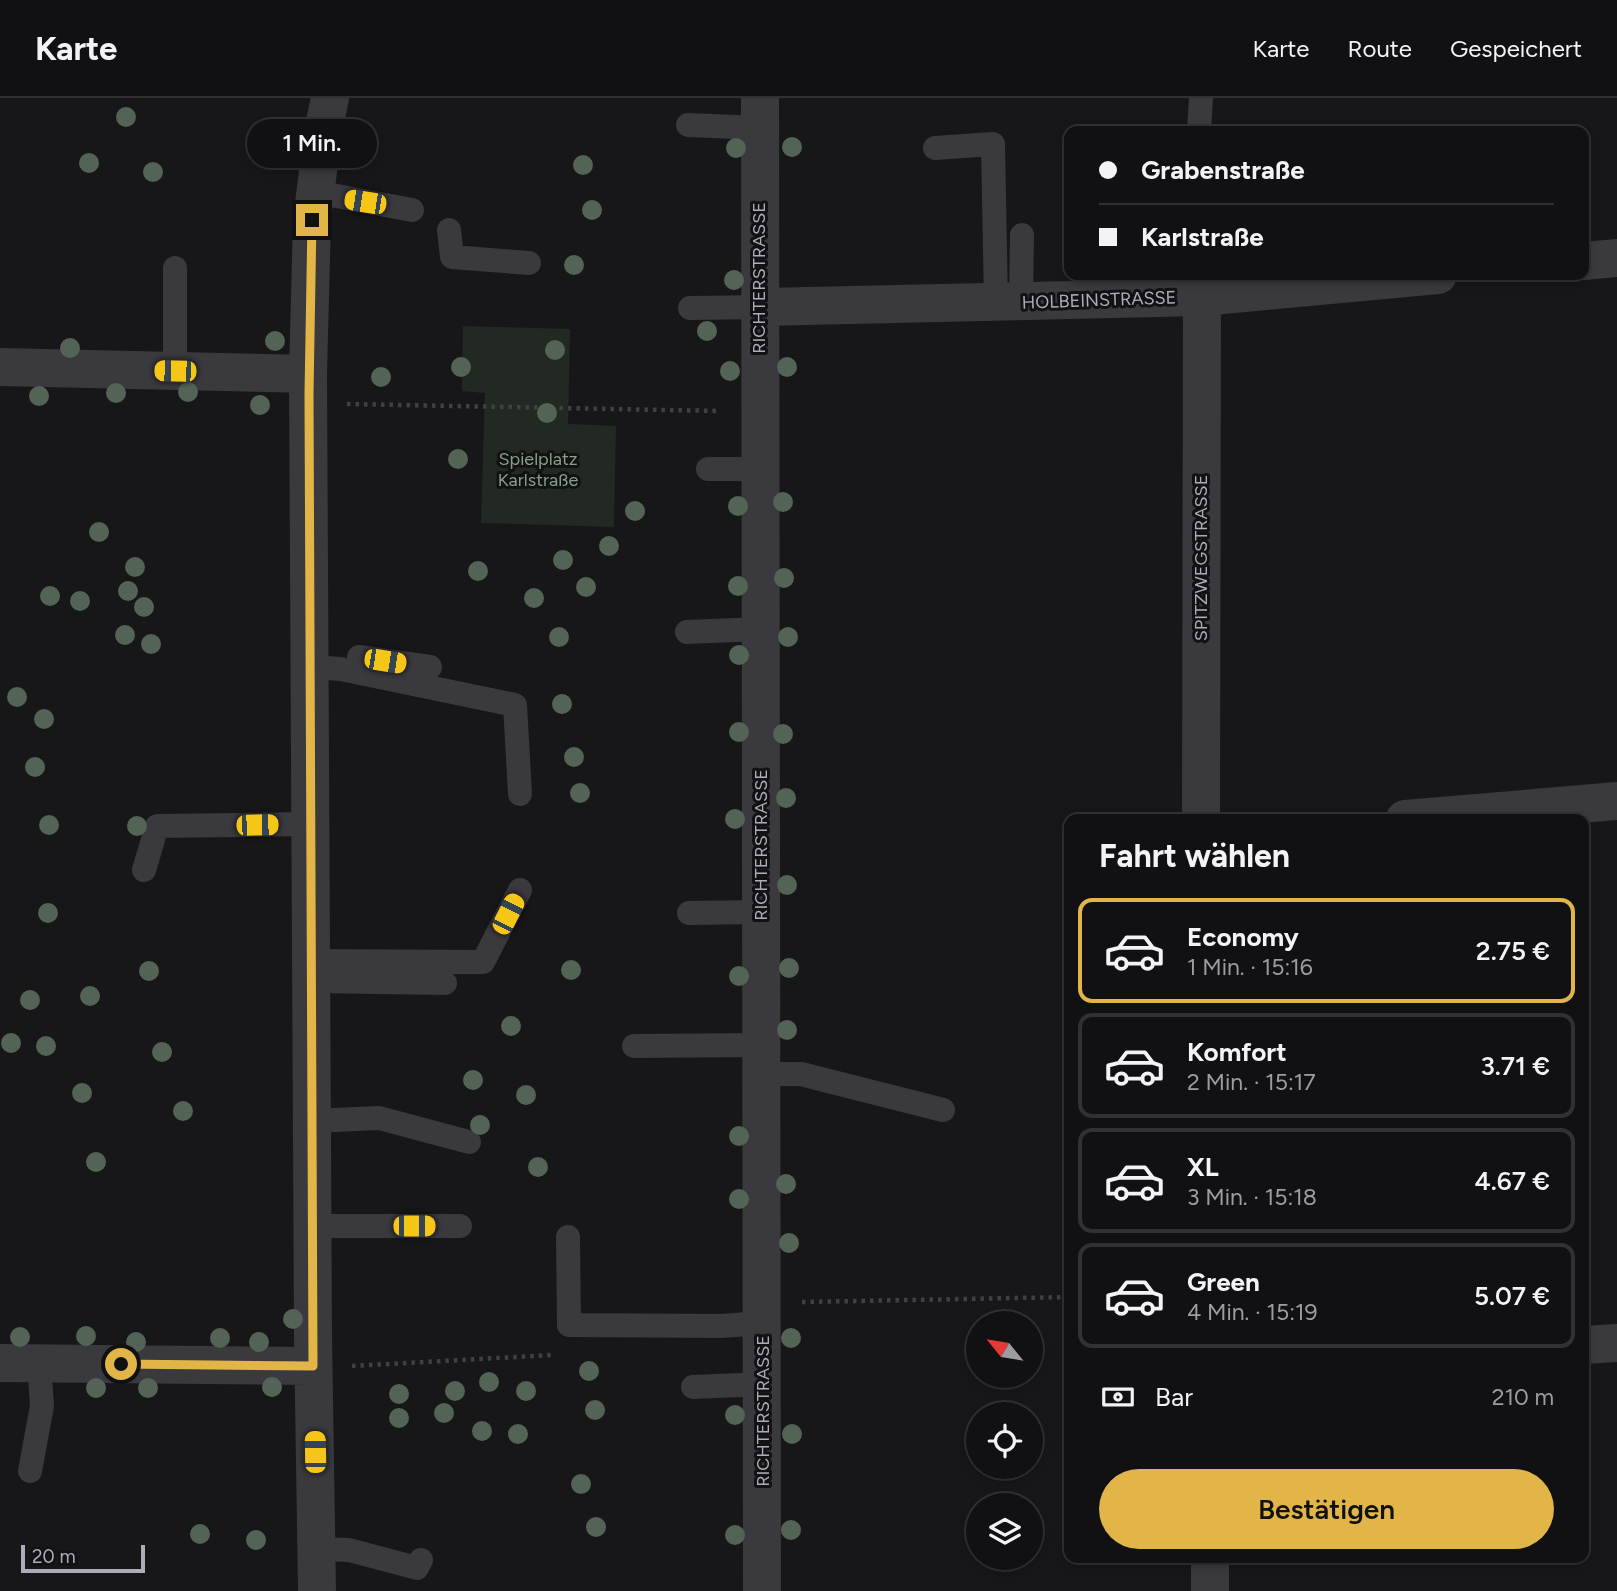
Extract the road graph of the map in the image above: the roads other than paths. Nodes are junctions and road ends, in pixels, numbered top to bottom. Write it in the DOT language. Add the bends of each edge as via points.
graph roads {
  1 [pos="330,98"];
  2 [pos="1201,98"];
  3 [pos="760,113"];
  4 [pos="688,125"];
  5 [pos="1199,126"];
  6 [pos="935,148"];
  7 [pos="315,192"];
  8 [pos="412,210"];
  9 [pos="449,230"];
  10 [pos="1022,235"];
  11 [pos="1617,258"];
  12 [pos="1589,261"];
  13 [pos="529,263"];
  14 [pos="175,268"];
  15 [pos="1328,280"];
  16 [pos="1195,286"];
  17 [pos="1008,303"];
  18 [pos="760,307"];
  19 [pos="690,309"];
  20 [pos="0,367"];
  21 [pos="175,371"];
  22 [pos="309,373"];
  23 [pos="708,469"];
  24 [pos="760,469"];
  25 [pos="760,629"];
  26 [pos="687,632"];
  27 [pos="310,658"];
  28 [pos="430,667"];
  29 [pos="520,794"];
  30 [pos="1617,801"];
  31 [pos="1201,814"];
  32 [pos="1464,814"];
  33 [pos="310,824"];
  34 [pos="144,870"];
  35 [pos="520,890"];
  36 [pos="761,912"];
  37 [pos="689,913"];
  38 [pos="311,971"];
  39 [pos="445,983"];
  40 [pos="634,1046"];
  41 [pos="762,1060"];
  42 [pos="943,1110"];
  43 [pos="312,1121"];
  44 [pos="469,1142"];
  45 [pos="312,1226"];
  46 [pos="460,1226"];
  47 [pos="568,1237"];
  48 [pos="763,1313"];
  49 [pos="1617,1343"];
  50 [pos="1589,1345"];
  51 [pos="0,1363"];
  52 [pos="39,1363"];
  53 [pos="313,1366"];
  54 [pos="763,1384"];
  55 [pos="693,1387"];
  56 [pos="30,1471"];
  57 [pos="316,1549"];
  58 [pos="421,1560"];
  59 [pos="1210,1563"];
  60 [pos="317,1591"];
  61 [pos="762,1591"];
  62 [pos="1210,1591"];
  1 -- 7 [label="street"];
  2 -- 5 [label="lane"];
  3 -- 4 [label="lane"];
  3 -- 18 [label="street, RICHTERSTRASSE"];
  6 -- 17 [label="lane" via="993,144"];
  7 -- 8 [label="lane"];
  7 -- 22 [label="street"];
  9 -- 13 [label="lane" via="452,257"];
  10 -- 17 [label="lane"];
  11 -- 12 [label="street"];
  14 -- 21 [label="lane"];
  15 -- 16 [label="street, HOLBEINSTRASSE"];
  16 -- 17 [label="street, HOLBEINSTRASSE"];
  16 -- 31 [label="street, SPITZWEGSTRASSE"];
  17 -- 18 [label="street, HOLBEINSTRASSE"];
  18 -- 19 [label="lane"];
  18 -- 24 [label="street, RICHTERSTRASSE"];
  20 -- 21 [label="street"];
  21 -- 22 [label="street"];
  22 -- 27 [label="street"];
  23 -- 24 [label="lane"];
  24 -- 25 [label="street, RICHTERSTRASSE"];
  25 -- 26 [label="lane"];
  25 -- 36 [label="street, RICHTERSTRASSE"];
  27 -- 28 [label="lane"];
  27 -- 29 [label="lane" via="341,669 515,705"];
  27 -- 33 [label="street"];
  30 -- 32 [label="street"];
  33 -- 34 [label="lane" via="157,826"];
  33 -- 38 [label="street"];
  35 -- 38 [label="lane" via="483,962"];
  36 -- 37 [label="lane"];
  36 -- 41 [label="street, RICHTERSTRASSE"];
  38 -- 39 [label="lane"];
  38 -- 43 [label="street"];
  40 -- 41 [label="lane"];
  41 -- 42 [label="lane"];
  41 -- 48 [label="street, RICHTERSTRASSE"];
  43 -- 44 [label="lane" via="379,1118"];
  43 -- 45 [label="street"];
  45 -- 46 [label="lane"];
  45 -- 53 [label="street"];
  47 -- 48 [label="lane" via="569,1325 721,1326"];
  48 -- 54 [label="street, RICHTERSTRASSE"];
  49 -- 50 [label="street"];
  51 -- 52 [label="street"];
  52 -- 53 [label="street"];
  52 -- 56 [label="lane" via="42,1406"];
  53 -- 57 [label="street"];
  54 -- 55 [label="lane"];
  54 -- 61 [label="street, RICHTERSTRASSE"];
  57 -- 58 [label="lane" via="349,1550 416,1568"];
  57 -- 60 [label="street"];
  59 -- 62 [label="street"];
}
